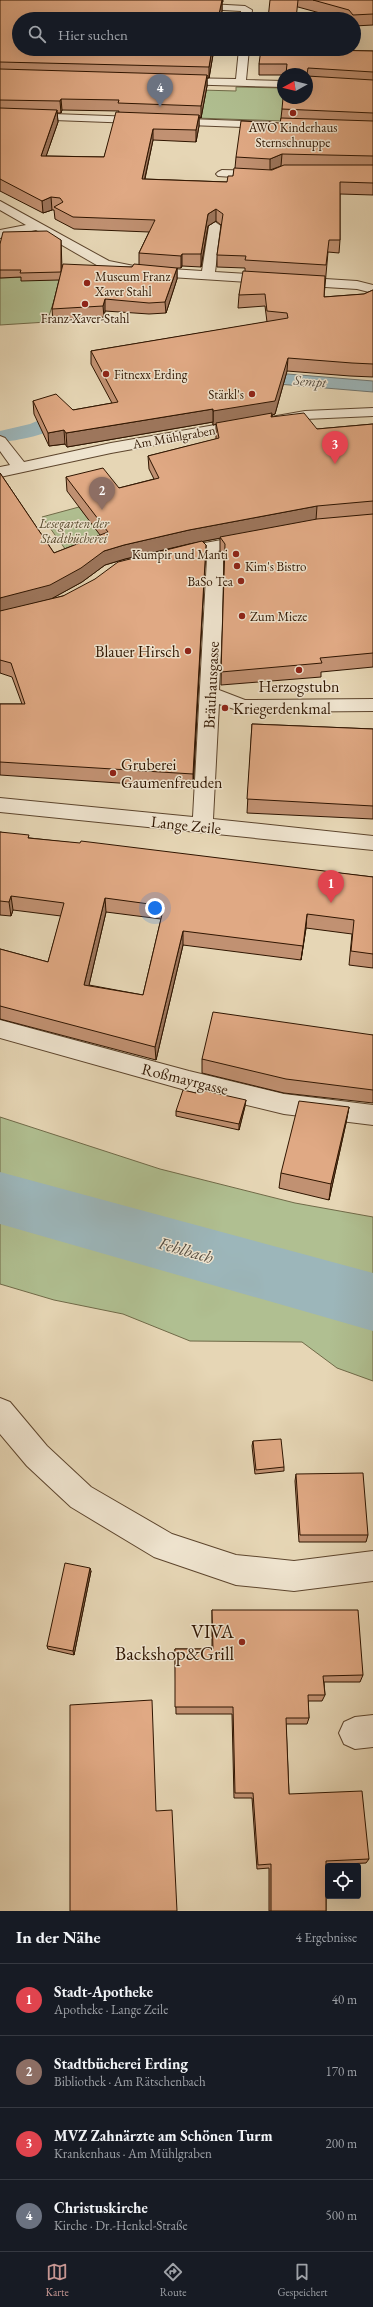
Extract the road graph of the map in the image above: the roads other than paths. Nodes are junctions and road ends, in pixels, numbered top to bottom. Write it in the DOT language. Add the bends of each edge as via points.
graph roads {
  1 [pos="177,5"];
  2 [pos="247,12"];
  3 [pos="243,56"];
  4 [pos="165,80"];
  5 [pos="241,82"];
  6 [pos="277,84"];
  7 [pos="0,115"];
  8 [pos="280,125"];
  9 [pos="276,173"];
  10 [pos="222,174"];
  11 [pos="0,205"];
  12 [pos="49,217"];
  13 [pos="36,224"];
  14 [pos="215,226"];
  15 [pos="1,235"];
  16 [pos="204,262"];
  17 [pos="205,276"];
  18 [pos="373,289"];
  19 [pos="373,412"];
  20 [pos="3,445"];
  21 [pos="20,467"];
  22 [pos="0,472"];
  23 [pos="266,537"];
  24 [pos="206,547"];
  25 [pos="160,557"];
  26 [pos="211,694"];
  27 [pos="373,705"];
  28 [pos="0,805"];
  29 [pos="203,826"];
  30 [pos="373,843"];
  31 [pos="0,1029"];
  32 [pos="373,1115"];
  33 [pos="0,1412"];
  34 [pos="373,1566"];
  1 -- 2 [label="street" via="241,8"];
  3 -- 5 [label="street"];
  4 -- 5 [label="street"];
  5 -- 6 [label="street"];
  7 -- 8 [label="street"];
  9 -- 10 [label="street" via="272,176"];
  11 -- 13 [label="street"];
  12 -- 13 [label="street"];
  13 -- 15 [label="street"];
  13 -- 17 [label="street" via="105,264 139,271"];
  14 -- 17 [label="street"];
  16 -- 17 [label="street"];
  17 -- 18 [label="street" via="357,285"];
  19 -- 21 [label="street, Am Mühlgraben" via="305,415 111,448"];
  20 -- 21 [label="street"];
  21 -- 22 [label="street, Am Mühlgraben"];
  23 -- 24 [label="street"];
  24 -- 25 [label="street"];
  24 -- 26 [label="street, Bräuhausgasse" via="215,557"];
  26 -- 27 [label="street" via="243,706"];
  26 -- 29 [label="street, Bräuhausgasse"];
  28 -- 29 [label="street, Lange Zeile"];
  29 -- 30 [label="street, Lange Zeile"];
  31 -- 32 [label="street, Roßmayrgasse" via="284,1104"];
  33 -- 34 [label="street" via="37,1456 81,1497 165,1546 236,1570 294,1576"];
}
